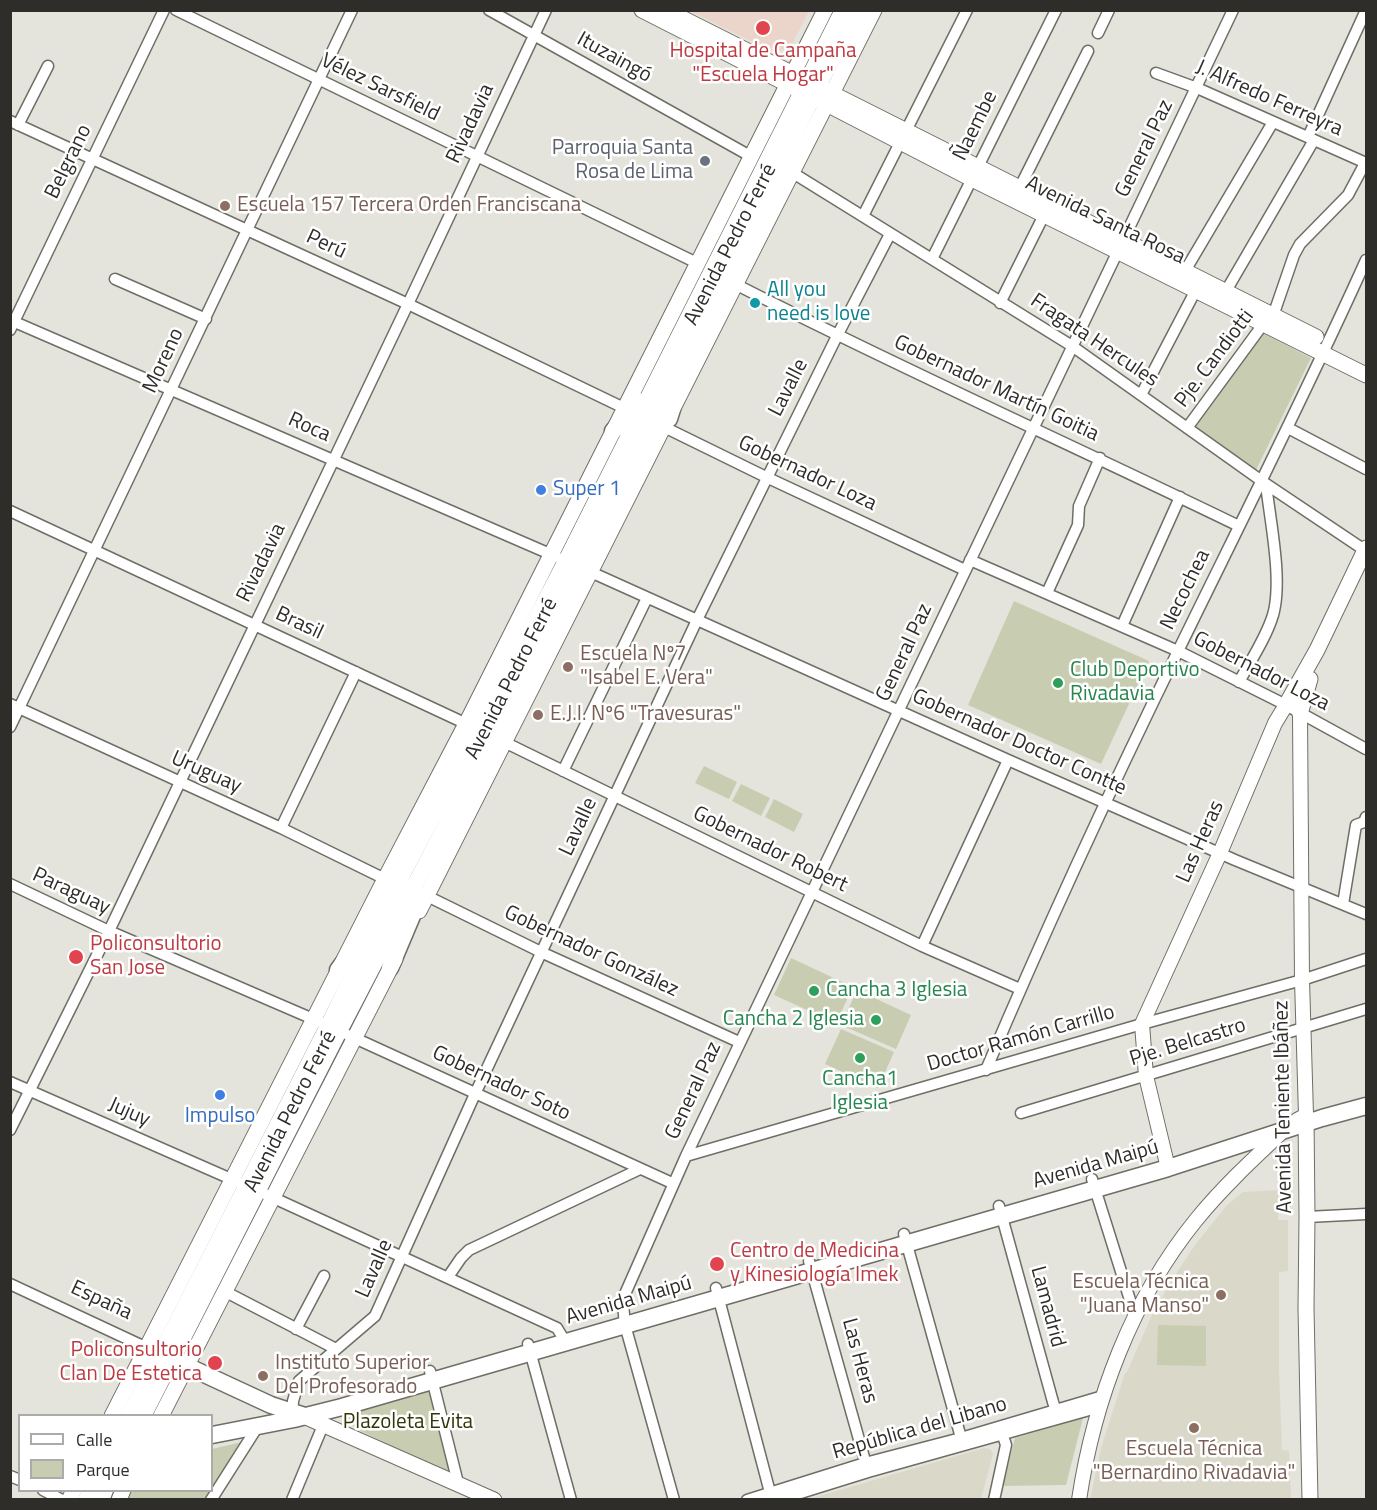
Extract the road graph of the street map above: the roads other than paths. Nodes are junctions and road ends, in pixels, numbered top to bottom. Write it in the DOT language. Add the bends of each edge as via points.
graph roads {
  1 [pos="164,10"];
  2 [pos="176,10"];
  3 [pos="352,10"];
  4 [pos="489,10"];
  5 [pos="546,10"];
  6 [pos="642,10"];
  7 [pos="666,10"];
  8 [pos="825,10"];
  9 [pos="843,10"];
  10 [pos="858,10"];
  11 [pos="874,10"];
  12 [pos="967,10"];
  13 [pos="1109,10"];
  14 [pos="1233,10"];
  15 [pos="1366,10"];
  16 [pos="1053,11"];
  17 [pos="1098,33"];
  18 [pos="534,36"];
  19 [pos="1088,51"];
  20 [pos="48,66"];
  21 [pos="1156,73"];
  22 [pos="319,79"];
  23 [pos="1197,88"];
  24 [pos="810,89"];
  25 [pos="1273,122"];
  26 [pos="14,123"];
  27 [pos="903,137"];
  28 [pos="1311,139"];
  29 [pos="477,157"];
  30 [pos="752,157"];
  31 [pos="92,159"];
  32 [pos="1366,163"];
  33 [pos="793,173"];
  34 [pos="975,173"];
  35 [pos="1019,189"];
  36 [pos="1047,209"];
  37 [pos="863,216"];
  38 [pos="248,231"];
  39 [pos="890,234"];
  40 [pos="1120,245"];
  41 [pos="932,259"];
  42 [pos="1366,260"];
  43 [pos="1185,270"];
  44 [pos="718,273"];
  45 [pos="115,279"];
  46 [pos="1199,284"];
  47 [pos="1226,291"];
  48 [pos="1000,303"];
  49 [pos="408,304"];
  50 [pos="206,319"];
  51 [pos="1269,320"];
  52 [pos="12,324"];
  53 [pos="837,336"];
  54 [pos="1072,346"];
  55 [pos="1326,348"];
  56 [pos="1366,363"];
  57 [pos="1366,375"];
  58 [pos="172,390"];
  59 [pos="1141,395"];
  60 [pos="624,408"];
  61 [pos="667,423"];
  62 [pos="1033,428"];
  63 [pos="1187,428"];
  64 [pos="1288,428"];
  65 [pos="613,431"];
  66 [pos="1100,458"];
  67 [pos="334,460"];
  68 [pos="1366,469"];
  69 [pos="766,477"];
  70 [pos="1264,482"];
  71 [pos="1180,497"];
  72 [pos="10,511"];
  73 [pos="1239,526"];
  74 [pos="96,550"];
  75 [pos="1366,554"];
  76 [pos="572,564"];
  77 [pos="968,565"];
  78 [pos="1047,593"];
  79 [pos="647,598"];
  80 [pos="698,620"];
  81 [pos="254,624"];
  82 [pos="1122,626"];
  83 [pos="1178,651"];
  84 [pos="356,672"];
  85 [pos="1239,682"];
  86 [pos="1286,705"];
  87 [pos="15,706"];
  88 [pos="899,711"];
  89 [pos="1300,714"];
  90 [pos="10,727"];
  91 [pos="485,733"];
  92 [pos="1366,749"];
  93 [pos="1008,760"];
  94 [pos="564,771"];
  95 [pos="180,783"];
  96 [pos="614,796"];
  97 [pos="1106,802"];
  98 [pos="454,810"];
  99 [pos="1366,817"];
  100 [pos="281,828"];
  101 [pos="1220,854"];
  102 [pos="404,871"];
  103 [pos="385,879"];
  104 [pos="10,884"];
  105 [pos="1302,888"];
  106 [pos="812,892"];
  107 [pos="427,896"];
  108 [pos="1343,904"];
  109 [pos="1366,914"];
  110 [pos="109,931"];
  111 [pos="922,946"];
  112 [pos="543,952"];
  113 [pos="1366,959"];
  114 [pos="390,968"];
  115 [pos="338,970"];
  116 [pos="1302,980"];
  117 [pos="1020,990"];
  118 [pos="1366,1009"];
  119 [pos="1142,1024"];
  120 [pos="334,1028"];
  121 [pos="1304,1028"];
  122 [pos="739,1042"];
  123 [pos="986,1070"];
  124 [pos="1146,1076"];
  125 [pos="10,1082"];
  126 [pos="29,1091"];
  127 [pos="475,1094"];
  128 [pos="1366,1098"];
  129 [pos="1366,1106"];
  130 [pos="1021,1113"];
  131 [pos="1306,1119"];
  132 [pos="10,1130"];
  133 [pos="1283,1131"];
  134 [pos="686,1155"];
  135 [pos="1167,1163"];
  136 [pos="640,1169"];
  137 [pos="672,1184"];
  138 [pos="1093,1184"];
  139 [pos="253,1189"];
  140 [pos="1000,1211"];
  141 [pos="1366,1214"];
  142 [pos="1307,1217"];
  143 [pos="905,1239"];
  144 [pos="401,1257"];
  145 [pos="811,1265"];
  146 [pos="324,1276"];
  147 [pos="448,1277"];
  148 [pos="10,1284"];
  149 [pos="224,1291"];
  150 [pos="717,1293"];
  151 [pos="1135,1316"];
  152 [pos="624,1320"];
  153 [pos="296,1329"];
  154 [pos="563,1338"];
  155 [pos="529,1348"];
  156 [pos="336,1349"];
  157 [pos="166,1357"];
  158 [pos="431,1376"];
  159 [pos="249,1393"];
  160 [pos="1102,1402"];
  161 [pos="114,1414"];
  162 [pos="130,1414"];
  163 [pos="144,1414"];
  164 [pos="161,1414"];
  165 [pos="1058,1414"];
  166 [pos="296,1416"];
  167 [pos="324,1423"];
  168 [pos="258,1426"];
  169 [pos="1001,1431"];
  170 [pos="213,1434"];
  171 [pos="213,1434"];
  172 [pos="962,1442"];
  173 [pos="867,1468"];
  174 [pos="458,1483"];
  175 [pos="45,1492"];
  176 [pos="773,1497"];
  177 [pos="62,1500"];
  178 [pos="211,1500"];
  179 [pos="291,1500"];
  180 [pos="494,1500"];
  181 [pos="571,1500"];
  182 [pos="674,1500"];
  183 [pos="747,1500"];
  184 [pos="994,1500"];
  185 [pos="1079,1500"];
  186 [pos="1310,1500"];
  1 -- 31 [label="street, Belgrano"];
  2 -- 22 [label="street, Vélez Sarsfield"];
  3 -- 22 [label="street, Moreno"];
  4 -- 18 [label="street, Ituzaingó"];
  5 -- 18 [label="street, Rivadavia"];
  6 -- 24 [label="main road"];
  7 -- 24 [label="main road"];
  8 -- 24 [label="main road, Avenida Pedro Ferré"];
  9 -- 24 [label="main road, Avenida Pedro Ferré"];
  10 -- 24 [label="main road, Avenida Pedro Ferré"];
  11 -- 24 [label="main road, Avenida Pedro Ferré"];
  12 -- 27 [label="street"];
  13 -- 17 [label="street"];
  14 -- 23 [label="street, General Paz"];
  15 -- 28 [label="street"];
  16 -- 34 [label="street, Ñaembe"];
  18 -- 29 [label="street, Rivadavia"];
  18 -- 30 [label="street, Ituzaingó"];
  19 -- 35 [label="street"];
  20 -- 26 [label="street"];
  21 -- 23 [label="street, J. Alfredo Ferreyra"];
  22 -- 29 [label="street, Vélez Sarsfield"];
  22 -- 38 [label="street, Moreno"];
  23 -- 25 [label="street, J. Alfredo Ferreyra"];
  23 -- 40 [label="street, General Paz"];
  24 -- 27 [label="main road, Avenida Santa Rosa"];
  24 -- 30 [label="main road, Avenida Pedro Ferré"];
  24 -- 33 [label="main road, Avenida Pedro Ferré"];
  24 -- 44 [label="main road, Avenida Pedro Ferré"];
  25 -- 28 [label="street, J. Alfredo Ferreyra"];
  25 -- 43 [label="street"];
  26 -- 31 [label="street, Perú"];
  27 -- 34 [label="main road, Avenida Santa Rosa"];
  27 -- 37 [label="street"];
  28 -- 32 [label="street, J. Alfredo Ferreyra"];
  28 -- 47 [label="street"];
  29 -- 44 [label="street, Vélez Sarsfield"];
  29 -- 49 [label="street, Rivadavia"];
  30 -- 44 [label="main road, Avenida Pedro Ferré"];
  31 -- 38 [label="street, Perú"];
  31 -- 52 [label="street, Belgrano"];
  32 -- 51 [label="street, Pje. Candiotti" via="1348,195 1297,250"];
  33 -- 37 [label="street, Fragata Hercules"];
  33 -- 44 [label="main road, Avenida Pedro Ferré"];
  34 -- 35 [label="main road, Avenida Santa Rosa"];
  34 -- 36 [label="main road, Avenida Santa Rosa"];
  34 -- 41 [label="street, Ñaembe"];
  35 -- 36 [label="main road, Avenida Santa Rosa"];
  36 -- 40 [label="main road, Avenida Santa Rosa"];
  36 -- 48 [label="street"];
  37 -- 39 [label="street, Fragata Hercules"];
  38 -- 49 [label="street, Perú"];
  38 -- 50 [label="street, Moreno"];
  39 -- 41 [label="street, Fragata Hercules"];
  39 -- 53 [label="street, Lavalle"];
  40 -- 43 [label="main road, Avenida Santa Rosa"];
  40 -- 46 [label="main road, Avenida Santa Rosa"];
  40 -- 54 [label="street, General Paz"];
  41 -- 48 [label="street, Fragata Hercules"];
  42 -- 55 [label="street, Necochea"];
  43 -- 46 [label="main road, Avenida Santa Rosa"];
  44 -- 53 [label="street, Gobernador Martín Goitia"];
  44 -- 60 [label="main road, Avenida Pedro Ferré"];
  44 -- 61 [label="main road"];
  44 -- 65 [label="main road" via="665,343 628,414"];
  44 -- 76 [label="main road, Avenida Pedro Ferré"];
  45 -- 50 [label="street"];
  46 -- 47 [label="main road, Avenida Santa Rosa"];
  46 -- 51 [label="main road, Avenida Santa Rosa"];
  46 -- 59 [label="street"];
  47 -- 51 [label="main road, Avenida Santa Rosa"];
  48 -- 54 [label="street, Fragata Hercules"];
  49 -- 60 [label="street, Perú"];
  49 -- 67 [label="street, Rivadavia"];
  50 -- 58 [label="street, Moreno"];
  51 -- 55 [label="main road, Avenida Santa Rosa"];
  51 -- 63 [label="street, Pje. Candiotti"];
  52 -- 58 [label="street, Roca"];
  53 -- 62 [label="street, Gobernador Martín Goitia"];
  53 -- 69 [label="street, Lavalle"];
  54 -- 59 [label="street, Fragata Hercules"];
  54 -- 62 [label="street, General Paz"];
  55 -- 56 [label="main road, Avenida Santa Rosa"];
  55 -- 57 [label="main road, Avenida Santa Rosa"];
  55 -- 64 [label="street, Necochea"];
  58 -- 67 [label="street, Roca"];
  58 -- 74 [label="street, Moreno"];
  59 -- 63 [label="street, Fragata Hercules"];
  60 -- 65 [label="main road, Avenida Pedro Ferré"];
  61 -- 69 [label="street, Gobernador Loza"];
  61 -- 76 [label="main road, Avenida Pedro Ferré"];
  62 -- 66 [label="street, Gobernador Martín Goitia"];
  62 -- 77 [label="street, General Paz"];
  63 -- 70 [label="street, Fragata Hercules"];
  64 -- 68 [label="street"];
  64 -- 70 [label="street, Necochea"];
  65 -- 76 [label="main road, Avenida Pedro Ferré"];
  66 -- 71 [label="street, Gobernador Martín Goitia"];
  66 -- 78 [label="street" via="1079,506 1078,525"];
  67 -- 76 [label="street, Roca"];
  67 -- 81 [label="street, Rivadavia"];
  69 -- 77 [label="street, Gobernador Loza"];
  69 -- 80 [label="street, Lavalle"];
  70 -- 73 [label="street, Necochea"];
  70 -- 75 [label="street, Fragata Hercules"];
  70 -- 85 [label="street" via="1276,577 1274,612"];
  71 -- 73 [label="street, Gobernador Martín Goitia"];
  71 -- 82 [label="street"];
  72 -- 74 [label="street, Brasil"];
  73 -- 83 [label="street, Necochea"];
  74 -- 81 [label="street, Brasil"];
  74 -- 87 [label="street, Moreno"];
  75 -- 86 [label="main road, Las Heras"];
  75 -- 89 [label="main road" via="1311,677"];
  76 -- 79 [label="street, Gobernador Doctor Contte"];
  76 -- 91 [label="main road, Avenida Pedro Ferré"];
  76 -- 91 [label="main road, Avenida Pedro Ferré"];
  77 -- 78 [label="street, Gobernador Loza"];
  77 -- 88 [label="street, General Paz"];
  78 -- 82 [label="street, Gobernador Loza"];
  79 -- 80 [label="street, Gobernador Doctor Contte"];
  79 -- 94 [label="street"];
  80 -- 88 [label="street, Gobernador Doctor Contte"];
  80 -- 96 [label="street, Lavalle"];
  81 -- 84 [label="street, Brasil"];
  81 -- 95 [label="street, Rivadavia"];
  82 -- 83 [label="street, Gobernador Loza"];
  83 -- 85 [label="street, Gobernador Loza"];
  83 -- 97 [label="street, Necochea"];
  84 -- 91 [label="street, Brasil"];
  84 -- 100 [label="street"];
  85 -- 86 [label="street, Gobernador Loza"];
  86 -- 89 [label="street, Gobernador Loza"];
  86 -- 101 [label="street, Las Heras"];
  87 -- 90 [label="street, Moreno"];
  87 -- 95 [label="street, Uruguay"];
  88 -- 93 [label="street, Gobernador Doctor Contte"];
  88 -- 106 [label="street, General Paz"];
  89 -- 92 [label="street, Gobernador Loza"];
  89 -- 105 [label="street, Avenida Teniente Ibáñez"];
  91 -- 94 [label="street, Gobernador Robert"];
  91 -- 98 [label="main road, Avenida Pedro Ferré"];
  91 -- 102 [label="main road, Avenida Pedro Ferré"];
  91 -- 103 [label="main road, Avenida Pedro Ferré"];
  91 -- 107 [label="main road, Avenida Pedro Ferré"];
  93 -- 97 [label="street, Gobernador Doctor Contte"];
  93 -- 111 [label="street"];
  94 -- 96 [label="street, Gobernador Robert"];
  95 -- 100 [label="street, Uruguay"];
  95 -- 110 [label="street, Rivadavia"];
  96 -- 106 [label="street, Gobernador Robert"];
  96 -- 112 [label="street, Lavalle"];
  97 -- 101 [label="street, Gobernador Doctor Contte"];
  97 -- 117 [label="street, Necochea"];
  98 -- 114 [label="main road"];
  98 -- 120 [label="main road, Avenida Pedro Ferré"];
  99 -- 108 [label="street" via="1356,825"];
  100 -- 103 [label="street, Uruguay"];
  101 -- 105 [label="street, Gobernador Doctor Contte"];
  101 -- 119 [label="street, Las Heras"];
  102 -- 115 [label="main road"];
  102 -- 120 [label="main road, Avenida Pedro Ferré"];
  103 -- 115 [label="main road, Avenida Pedro Ferré"];
  104 -- 110 [label="street, Paraguay"];
  105 -- 108 [label="street, Gobernador Doctor Contte"];
  105 -- 116 [label="street, Avenida Teniente Ibáñez"];
  106 -- 111 [label="street, Gobernador Robert"];
  106 -- 122 [label="street, General Paz"];
  107 -- 112 [label="street, Gobernador González"];
  107 -- 114 [label="main road, Avenida Pedro Ferré"];
  108 -- 109 [label="street, Gobernador Doctor Contte"];
  110 -- 120 [label="street, Paraguay"];
  110 -- 126 [label="street, Rivadavia"];
  111 -- 117 [label="street, Gobernador Robert"];
  112 -- 122 [label="street, Gobernador González"];
  112 -- 127 [label="street, Lavalle"];
  113 -- 116 [label="street, Doctor Ramón Carrillo"];
  114 -- 120 [label="main road, Avenida Pedro Ferré"];
  115 -- 120 [label="main road, Avenida Pedro Ferré"];
  116 -- 119 [label="street, Doctor Ramón Carrillo"];
  116 -- 121 [label="street, Avenida Teniente Ibáñez"];
  117 -- 123 [label="street, Necochea"];
  118 -- 121 [label="street, Pje. Belcastro"];
  119 -- 123 [label="street, Doctor Ramón Carrillo"];
  119 -- 124 [label="street, Las Heras"];
  120 -- 127 [label="street, Gobernador Soto"];
  120 -- 139 [label="main road, Avenida Pedro Ferré"];
  120 -- 139 [label="main road, Avenida Pedro Ferré"];
  121 -- 124 [label="street, Pje. Belcastro"];
  121 -- 131 [label="street, Avenida Teniente Ibáñez"];
  122 -- 134 [label="street, General Paz"];
  123 -- 134 [label="street, Doctor Ramón Carrillo"];
  124 -- 130 [label="street, Pje. Belcastro"];
  124 -- 135 [label="street, Las Heras"];
  125 -- 126 [label="street, Jujuy"];
  126 -- 132 [label="street, Rivadavia"];
  126 -- 139 [label="street, Jujuy"];
  127 -- 136 [label="street, Gobernador Soto"];
  127 -- 144 [label="street, Lavalle"];
  128 -- 131 [label="main road, Avenida Maipú"];
  129 -- 131 [label="main road, Avenida Maipú"];
  131 -- 133 [label="main road, Avenida Maipú"];
  131 -- 135 [label="main road, Avenida Maipú"];
  131 -- 142 [label="main road, Avenida Teniente Ibáñez"];
  133 -- 135 [label="main road, Avenida Maipú"];
  133 -- 151 [label="street" via="1195,1221"];
  134 -- 137 [label="street, General Paz"];
  135 -- 138 [label="main road, Avenida Maipú"];
  136 -- 137 [label="street, Gobernador Soto"];
  136 -- 147 [label="street" via="469,1250"];
  137 -- 152 [label="street, General Paz" via="625,1294"];
  138 -- 140 [label="main road, Avenida Maipú"];
  138 -- 151 [label="street"];
  139 -- 144 [label="street, Jujuy"];
  139 -- 149 [label="main road, Avenida Pedro Ferré"];
  139 -- 157 [label="main road, Avenida Pedro Ferré"];
  139 -- 157 [label="main road, Avenida Pedro Ferré"];
  140 -- 143 [label="main road, Avenida Maipú"];
  140 -- 165 [label="street, Lamadrid"];
  141 -- 142 [label="street"];
  142 -- 186 [label="main road, Avenida Teniente Ibáñez"];
  143 -- 145 [label="main road, Avenida Maipú"];
  143 -- 172 [label="street"];
  144 -- 147 [label="street, Jujuy"];
  144 -- 156 [label="street, Lavalle" via="375,1316"];
  145 -- 150 [label="main road, Avenida Maipú"];
  145 -- 173 [label="street, Las Heras"];
  146 -- 153 [label="street"];
  147 -- 154 [label="street, Jujuy" via="556,1328"];
  148 -- 157 [label="street, España"];
  149 -- 153 [label="street"];
  149 -- 157 [label="main road, Avenida Pedro Ferré"];
  150 -- 152 [label="main road, Avenida Maipú"];
  150 -- 176 [label="street"];
  151 -- 160 [label="street"];
  152 -- 154 [label="main road, Avenida Maipú"];
  152 -- 182 [label="street"];
  153 -- 156 [label="street"];
  154 -- 155 [label="main road, Avenida Maipú"];
  155 -- 158 [label="main road, Avenida Maipú"];
  155 -- 181 [label="street"];
  156 -- 166 [label="street, Lavalle" via="299,1381"];
  157 -- 159 [label="main road"];
  157 -- 161 [label="main road"];
  157 -- 162 [label="main road"];
  157 -- 163 [label="main road"];
  157 -- 164 [label="main road"];
  158 -- 166 [label="main road, Avenida Maipú" via="331,1398"];
  158 -- 174 [label="street"];
  159 -- 166 [label="main road"];
  159 -- 170 [label="main road" via="255,1405 251,1418"];
  160 -- 165 [label="street, República del Libano"];
  160 -- 185 [label="street" via="1085,1461"];
  165 -- 169 [label="street, República del Libano"];
  166 -- 167 [label="main road"];
  166 -- 168 [label="main road, Avenida Maipú"];
  167 -- 174 [label="main road"];
  167 -- 179 [label="street"];
  168 -- 171 [label="main road, Avenida Maipú"];
  168 -- 178 [label="street"];
  169 -- 172 [label="street, República del Libano"];
  169 -- 184 [label="street" via="1006,1445"];
  172 -- 173 [label="street, República del Libano"];
  173 -- 176 [label="street, República del Libano"];
  174 -- 180 [label="main road"];
  175 -- 177 [label="street"];
  176 -- 183 [label="street, República del Libano"];
}
